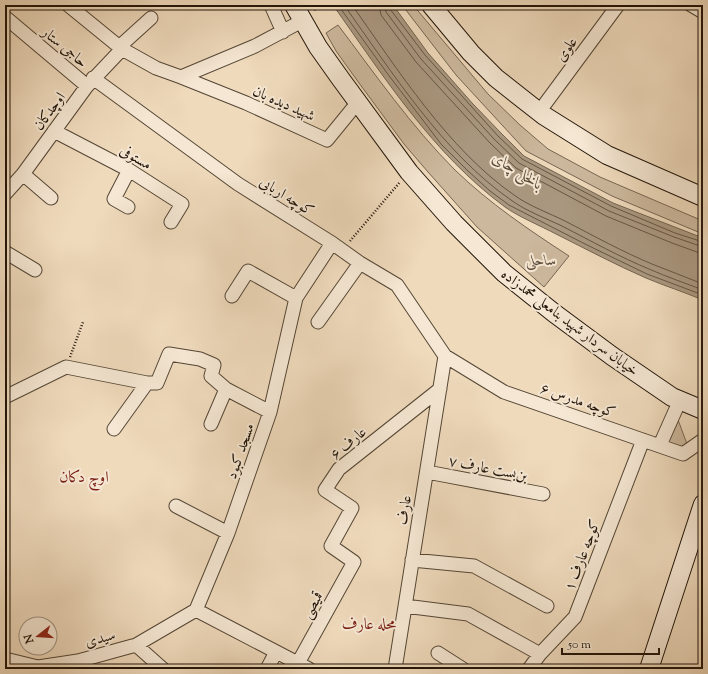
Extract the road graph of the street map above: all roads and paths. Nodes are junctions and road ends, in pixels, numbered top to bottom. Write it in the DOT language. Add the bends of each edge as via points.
graph roads {
  1 [pos="68,5"];
  2 [pos="271,5"];
  3 [pos="294,5"];
  4 [pos="431,5"];
  5 [pos="618,5"];
  6 [pos="691,5"];
  7 [pos="703,12"];
  8 [pos="5,17"];
  9 [pos="152,18"];
  10 [pos="302,21"];
  11 [pos="283,32"];
  12 [pos="120,48"];
  13 [pos="181,77"];
  14 [pos="90,82"];
  15 [pos="358,102"];
  16 [pos="539,112"];
  17 [pos="54,131"];
  18 [pos="129,170"];
  19 [pos="408,172"];
  20 [pos="23,174"];
  21 [pos="5,194"];
  22 [pos="703,197"];
  23 [pos="51,198"];
  24 [pos="128,207"];
  25 [pos="170,222"];
  26 [pos="337,247"];
  27 [pos="5,252"];
  28 [pos="360,263"];
  29 [pos="35,270"];
  30 [pos="232,296"];
  31 [pos="296,298"];
  32 [pos="83,322"];
  33 [pos="318,322"];
  34 [pos="446,356"];
  35 [pos="66,366"];
  36 [pos="147,383"];
  37 [pos="226,389"];
  38 [pos="440,389"];
  39 [pos="5,397"];
  40 [pos="680,400"];
  41 [pos="703,410"];
  42 [pos="270,412"];
  43 [pos="211,424"];
  44 [pos="114,429"];
  45 [pos="644,440"];
  46 [pos="703,440"];
  47 [pos="660,445"];
  48 [pos="427,472"];
  49 [pos="543,494"];
  50 [pos="176,506"];
  51 [pos="702,508"];
  52 [pos="228,533"];
  53 [pos="412,560"];
  54 [pos="354,562"];
  55 [pos="405,606"];
  56 [pos="547,606"];
  57 [pos="196,610"];
  58 [pos="136,645"];
  59 [pos="276,652"];
  60 [pos="438,653"];
  61 [pos="540,654"];
  62 [pos="5,660"];
  63 [pos="304,666"];
  64 [pos="163,669"];
  65 [pos="267,669"];
  66 [pos="395,669"];
  67 [pos="463,669"];
  68 [pos="529,669"];
  69 [pos="649,669"];
  1 -- 12 [label="street, شهید دیده بان"];
  2 -- 11 [label="street"];
  3 -- 10 [label="main road, خیابان سردار شهید بنامعلی محمدزاده"];
  4 -- 16 [label="main road" via="471,53 496,78"];
  5 -- 16 [label="street, علوی"];
  6 -- 7 [label="street"];
  8 -- 14 [label="street, حاجی ستار"];
  9 -- 12 [label="street, اوچدکان"];
  10 -- 11 [label="street"];
  10 -- 15 [label="main road, خیابان سردار شهید بنامعلی محمدزاده"];
  11 -- 13 [label="street"];
  12 -- 13 [label="street, شهید دیده بان" via="156,68"];
  12 -- 14 [label="street, اوچدکان"];
  13 -- 15 [label="street, شهید دیده بان" via="327,140"];
  14 -- 17 [label="street, اوچدکان"];
  14 -- 26 [label="street, کوچه اربابی" via="238,184"];
  15 -- 19 [label="main road, خیابان سردار شهید بنامعلی محمدزاده"];
  16 -- 22 [label="main road" via="607,155"];
  17 -- 18 [label="street, مستوفی"];
  17 -- 20 [label="street, اوچدکان"];
  18 -- 24 [label="street" via="114,199"];
  18 -- 25 [label="street, مستوفی" via="182,204"];
  19 -- 26 [label="path"];
  19 -- 40 [label="main road, خیابان سردار شهید بنامعلی محمدزاده" via="454,224 504,273 612,356"];
  20 -- 21 [label="street, اوچدکان"];
  20 -- 23 [label="street"];
  26 -- 28 [label="street, کوچه اربابی"];
  26 -- 31 [label="street"];
  27 -- 29 [label="street"];
  28 -- 33 [label="street"];
  28 -- 34 [label="street, کوچه اربابی" via="397,285"];
  30 -- 31 [label="street" via="248,271"];
  31 -- 42 [label="street, مسجد کبود"];
  32 -- 35 [label="path"];
  34 -- 38 [label="street, عارف"];
  34 -- 45 [label="street, کوچه مدرس ۶" via="504,392"];
  35 -- 36 [label="street"];
  35 -- 39 [label="street"];
  36 -- 37 [label="street" via="157,383 169,354 200,359 214,365 211,376"];
  36 -- 44 [label="street"];
  37 -- 42 [label="street"];
  37 -- 43 [label="street"];
  38 -- 48 [label="street, عارف"];
  38 -- 54 [label="street, عارف ۶" via="339,469 325,490 352,508 331,546"];
  40 -- 41 [label="main road, خیابان سردار شهید بنامعلی محمدزاده"];
  40 -- 47 [label="street"];
  42 -- 52 [label="street, مسجد کبود"];
  45 -- 47 [label="street, کوچه مدرس ۶"];
  45 -- 61 [label="street, کوچه عارف ۱" via="575,617"];
  46 -- 47 [label="street, کوچه مدرس ۶" via="683,454"];
  48 -- 49 [label="street, بن‌بست عارف ۷"];
  48 -- 53 [label="street, عارف"];
  50 -- 52 [label="street"];
  51 -- 69 [label="main road"];
  52 -- 57 [label="street, مسجد کبود"];
  53 -- 55 [label="street, عارف"];
  53 -- 56 [label="street" via="474,566"];
  54 -- 63 [label="street, قمیصی"];
  55 -- 61 [label="street" via="468,614"];
  55 -- 66 [label="street, عارف"];
  57 -- 58 [label="street, سیدی"];
  57 -- 59 [label="street"];
  58 -- 62 [label="street, سیدی" via="78,661 38,667"];
  58 -- 64 [label="street"];
  59 -- 63 [label="street"];
  59 -- 65 [label="street"];
  60 -- 67 [label="street"];
  61 -- 68 [label="street, کوچه عارف ۱"];
}
